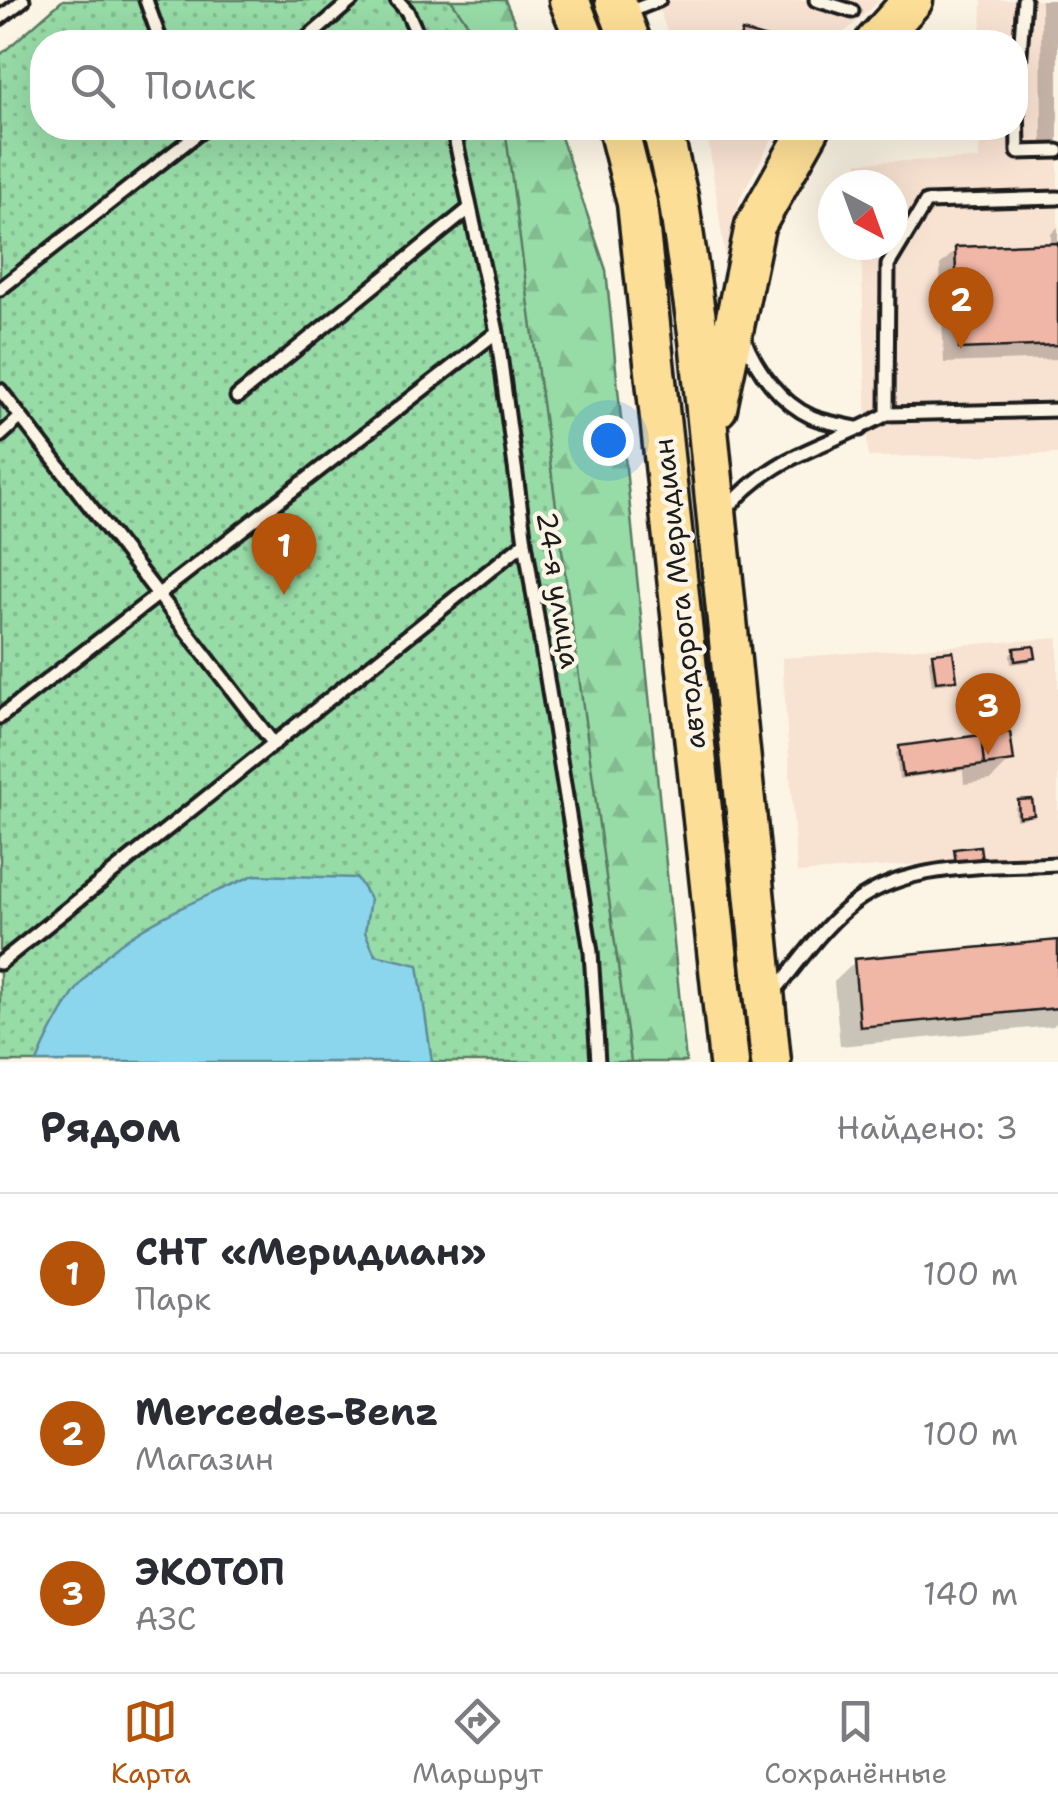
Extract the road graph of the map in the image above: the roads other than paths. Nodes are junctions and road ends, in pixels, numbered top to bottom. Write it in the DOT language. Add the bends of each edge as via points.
graph roads {
  1 [pos="23,0"];
  2 [pos="146,0"];
  3 [pos="352,0"];
  4 [pos="397,0"];
  5 [pos="569,0"];
  6 [pos="659,0"];
  7 [pos="816,0"];
  8 [pos="913,0"];
  9 [pos="1024,0"];
  10 [pos="852,11"];
  11 [pos="0,18"];
  12 [pos="622,19"];
  13 [pos="157,30"];
  14 [pos="317,30"];
  15 [pos="415,30"];
  16 [pos="581,30"];
  17 [pos="886,30"];
  18 [pos="1021,30"];
  19 [pos="190,140"];
  20 [pos="455,140"];
  21 [pos="621,140"];
  22 [pos="665,140"];
  23 [pos="803,140"];
  24 [pos="1018,140"];
  25 [pos="1058,151"];
  26 [pos="1058,198"];
  27 [pos="469,208"];
  28 [pos="0,289"];
  29 [pos="735,316"];
  30 [pos="496,332"];
  31 [pos="0,390"];
  32 [pos="237,397"];
  33 [pos="1058,410"];
  34 [pos="888,414"];
  35 [pos="21,417"];
  36 [pos="860,429"];
  37 [pos="0,436"];
  38 [pos="710,445"];
  39 [pos="718,520"];
  40 [pos="525,542"];
  41 [pos="158,594"];
  42 [pos="0,716"];
  43 [pos="274,744"];
  44 [pos="1058,864"];
  45 [pos="0,962"];
  46 [pos="765,1002"];
  47 [pos="598,1062"];
  48 [pos="729,1062"];
  49 [pos="770,1062"];
  1 -- 11 [label="lane"];
  2 -- 13 [label="lane"];
  3 -- 14 [label="lane"];
  4 -- 15 [label="lane"];
  5 -- 16 [label="main road"];
  6 -- 12 [label="lane"];
  7 -- 10 [label="lane"];
  8 -- 17 [label="main road"];
  9 -- 18 [label="lane"];
  19 -- 28 [label="lane"];
  20 -- 27 [label="lane, 24-я улица"];
  21 -- 48 [label="main road, автодорога Меридиан" via="637,203"];
  22 -- 38 [label="main road, автодорога Меридиан" via="681,215"];
  23 -- 29 [label="main road, автодорога Меридиан" via="755,226"];
  24 -- 25 [label="lane" via="1018,152"];
  26 -- 34 [label="lane" via="926,202 888,264"];
  27 -- 30 [label="lane, 24-я улица"];
  27 -- 32 [label="lane"];
  29 -- 36 [label="lane" via="749,352 778,393 812,417"];
  29 -- 38 [label="main road, автодорога Меридиан"];
  30 -- 40 [label="lane, 24-я улица"];
  30 -- 41 [label="lane"];
  31 -- 35 [label="lane"];
  33 -- 34 [label="lane"];
  34 -- 36 [label="lane"];
  35 -- 37 [label="lane"];
  35 -- 41 [label="lane"];
  36 -- 39 [label="lane" via="788,458 748,484"];
  38 -- 39 [label="main road, автодорога Меридиан"];
  39 -- 46 [label="main road, автодорога Меридиан"];
  40 -- 43 [label="lane"];
  40 -- 47 [label="lane, 24-я улица" via="591,952"];
  41 -- 42 [label="lane"];
  41 -- 43 [label="lane"];
  43 -- 45 [label="lane"];
  44 -- 46 [label="lane" via="925,872 879,886 843,911"];
  46 -- 49 [label="main road, автодорога Меридиан"];
}
